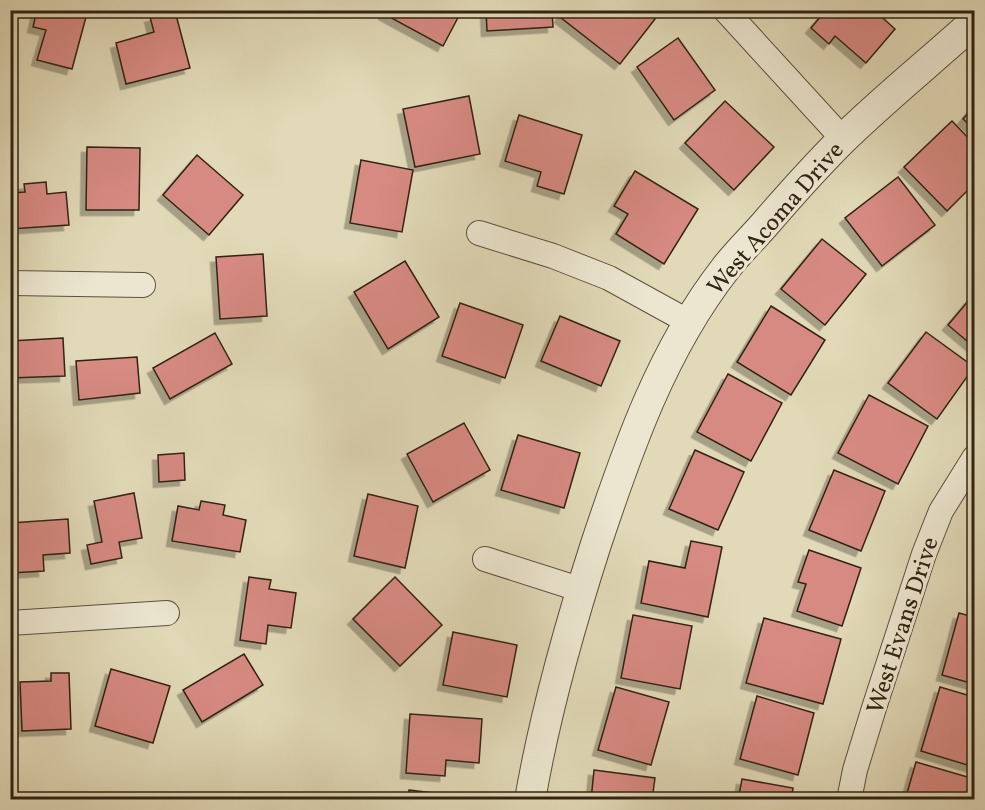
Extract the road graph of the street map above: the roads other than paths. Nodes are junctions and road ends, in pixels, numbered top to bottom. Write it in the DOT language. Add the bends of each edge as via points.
graph roads {
  1 [pos="725,10"];
  2 [pos="975,22"];
  3 [pos="843,139"];
  4 [pos="479,232"];
  5 [pos="10,283"];
  6 [pos="143,285"];
  7 [pos="689,322"];
  8 [pos="975,458"];
  9 [pos="485,559"];
  10 [pos="582,590"];
  11 [pos="167,613"];
  12 [pos="10,623"];
  13 [pos="530,800"];
  14 [pos="849,800"];
  1 -- 3 [label="street"];
  2 -- 3 [label="street, West Acoma Drive"];
  3 -- 7 [label="street, West Acoma Drive" via="725,269"];
  4 -- 7 [label="street" via="609,278"];
  5 -- 6 [label="street"];
  7 -- 10 [label="street, West Acoma Drive" via="656,385 618,478"];
  8 -- 14 [label="street, West Evans Drive" via="941,511 924,554"];
  9 -- 10 [label="street"];
  10 -- 13 [label="street, West Acoma Drive" via="540,741"];
  11 -- 12 [label="street"];
}
